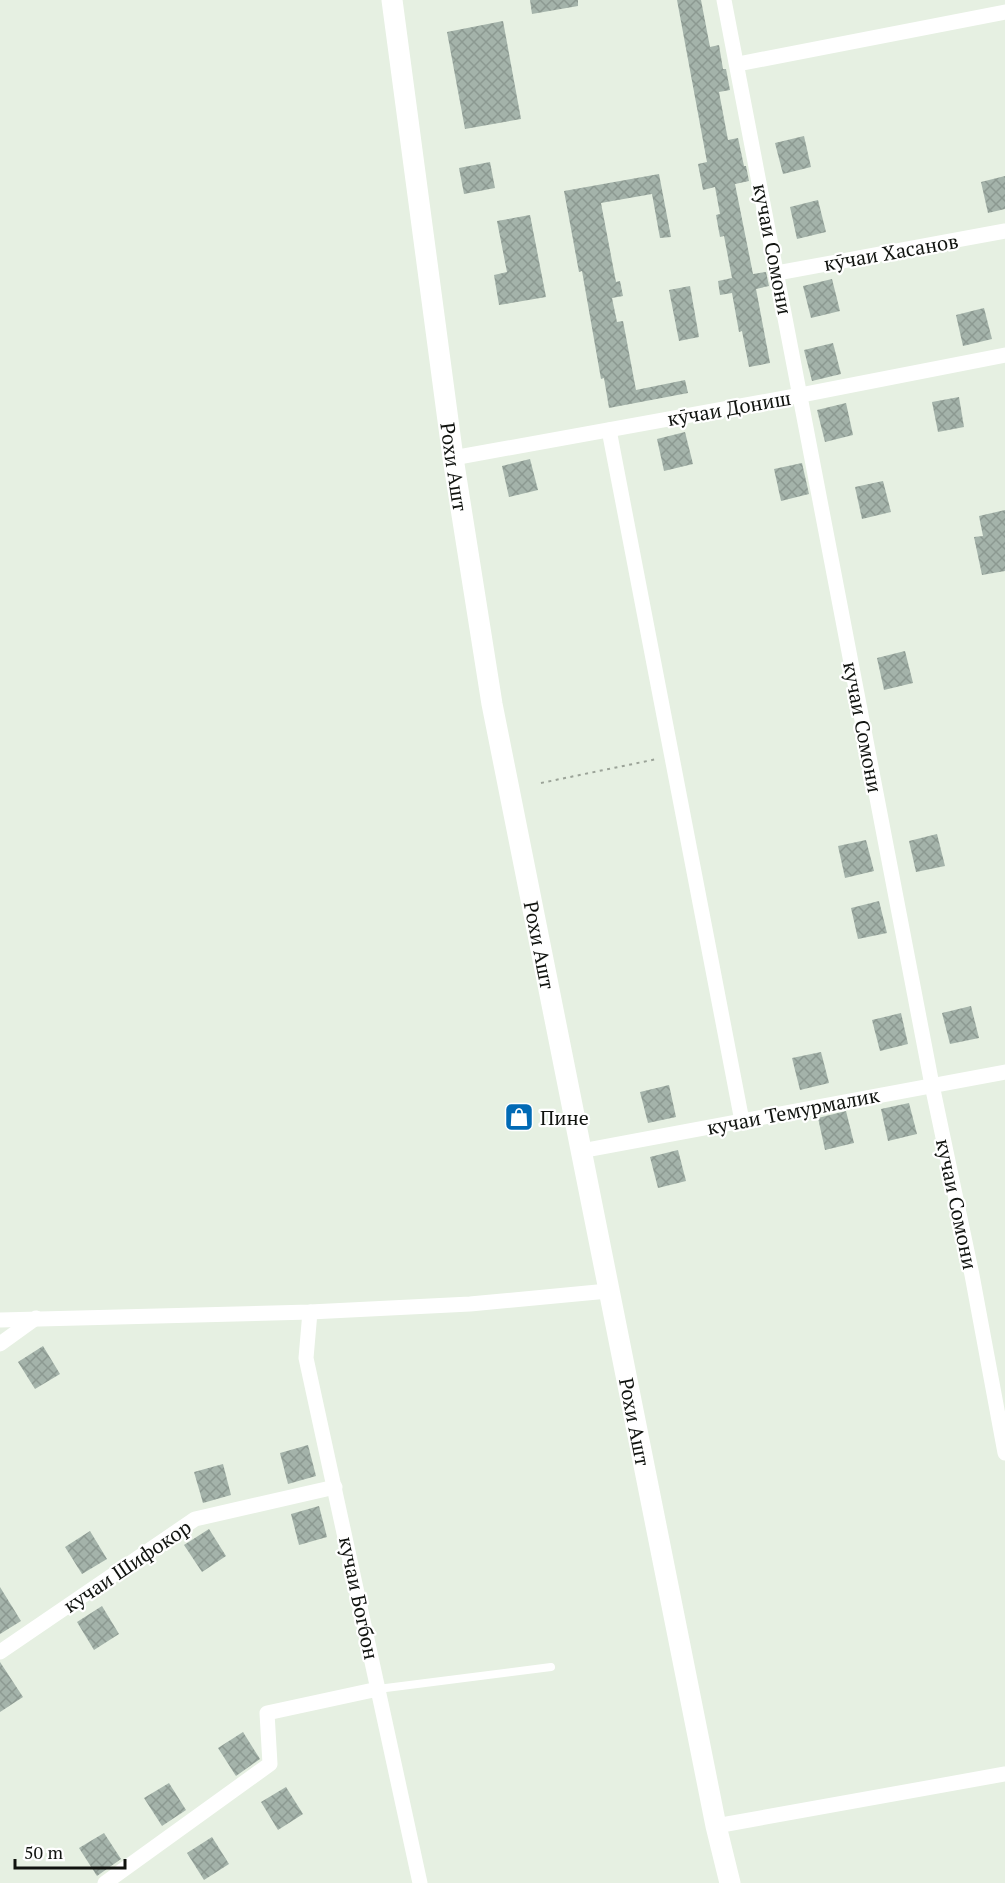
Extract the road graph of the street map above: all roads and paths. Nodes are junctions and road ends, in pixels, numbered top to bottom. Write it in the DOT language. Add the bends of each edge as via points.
graph roads {
  1 [pos="392,0"];
  2 [pos="724,0"];
  3 [pos="1005,12"];
  4 [pos="738,64"];
  5 [pos="1005,231"];
  6 [pos="777,273"];
  7 [pos="1005,355"];
  8 [pos="801,395"];
  9 [pos="609,430"];
  10 [pos="453,458"];
  11 [pos="672,756"];
  12 [pos="542,783"];
  13 [pos="1005,1072"];
  14 [pos="932,1085"];
  15 [pos="742,1121"];
  16 [pos="581,1151"];
  17 [pos="608,1292"];
  18 [pos="310,1312"];
  19 [pos="36,1318"];
  20 [pos="0,1320"];
  21 [pos="0,1344"];
  22 [pos="1005,1453"];
  23 [pos="334,1486"];
  24 [pos="0,1652"];
  25 [pos="551,1667"];
  26 [pos="378,1689"];
  27 [pos="1005,1774"];
  28 [pos="716,1826"];
  29 [pos="105,1883"];
  30 [pos="420,1883"];
  31 [pos="730,1883"];
  1 -- 10 [label="main road, Рохи Ашт"];
  2 -- 4 [label="street, кучаи Сомони"];
  3 -- 4 [label="street"];
  4 -- 6 [label="street, кучаи Сомони"];
  5 -- 6 [label="street, кӯчаи Хасанов"];
  6 -- 8 [label="street, кучаи Сомони"];
  7 -- 8 [label="street, кӯчаи Дониш"];
  8 -- 9 [label="street, кӯчаи Дониш"];
  8 -- 14 [label="street, кучаи Сомони"];
  9 -- 10 [label="street, кӯчаи Дониш"];
  9 -- 11 [label="street"];
  10 -- 16 [label="main road, Рохи Ашт" via="492,704"];
  11 -- 12 [label="path"];
  11 -- 15 [label="street"];
  13 -- 14 [label="street, кучаи Темурмалик"];
  14 -- 15 [label="street, кучаи Темурмалик"];
  14 -- 22 [label="street, кучаи Сомони"];
  15 -- 16 [label="street, кучаи Темурмалик"];
  16 -- 17 [label="main road, Рохи Ашт"];
  17 -- 18 [label="street"];
  17 -- 28 [label="main road, Рохи Ашт"];
  18 -- 19 [label="street"];
  18 -- 23 [label="street, кучаи Богбон" via="306,1358"];
  19 -- 20 [label="street"];
  19 -- 21 [label="street"];
  23 -- 24 [label="street, кучаи Шифокор" via="195,1519"];
  23 -- 26 [label="street, кучаи Богбон"];
  25 -- 26 [label="lane"];
  26 -- 29 [label="street" via="267,1713 270,1764"];
  26 -- 30 [label="street, кучаи Богбон"];
  27 -- 28 [label="street"];
  28 -- 31 [label="main road, Рохи Ашт"];
}
